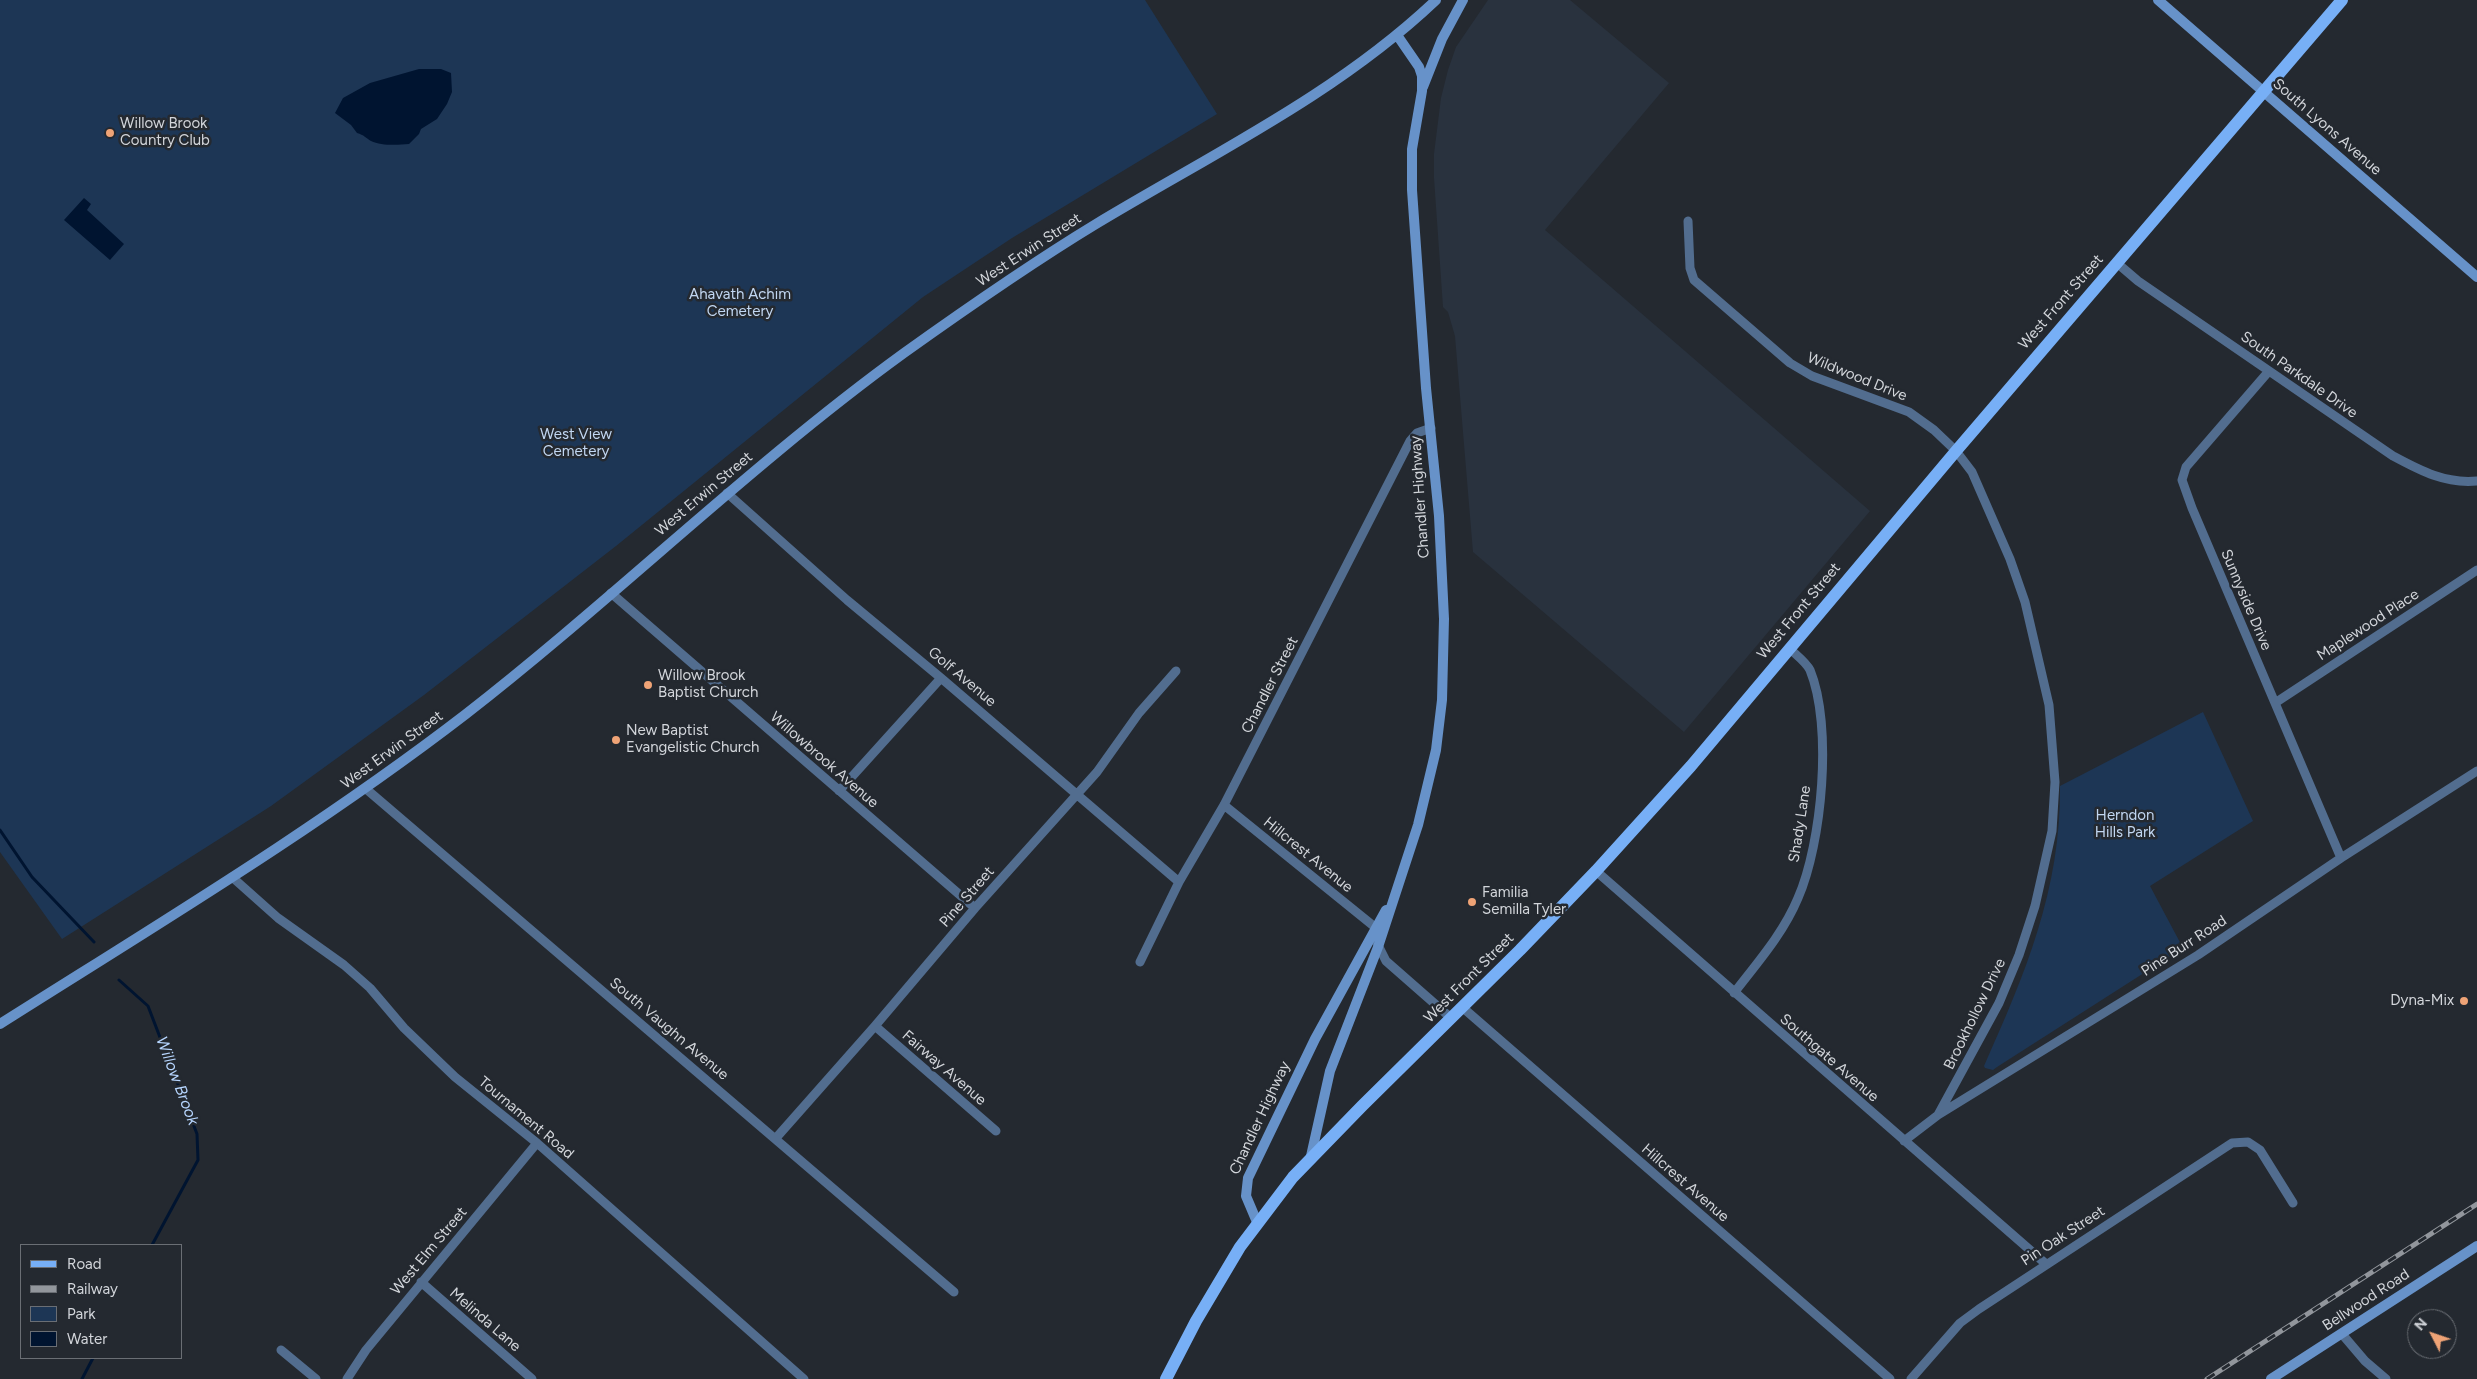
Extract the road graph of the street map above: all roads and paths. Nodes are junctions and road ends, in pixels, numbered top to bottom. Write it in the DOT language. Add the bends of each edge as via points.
graph roads {
  1 [pos="1436,0"];
  2 [pos="1462,0"];
  3 [pos="2158,0"];
  4 [pos="2342,0"];
  5 [pos="1397,35"];
  6 [pos="1422,91"];
  7 [pos="2262,92"];
  8 [pos="1688,221"];
  9 [pos="2117,263"];
  10 [pos="2477,277"];
  11 [pos="2269,371"];
  12 [pos="1431,428"];
  13 [pos="1956,451"];
  14 [pos="2477,481"];
  15 [pos="727,493"];
  16 [pos="2014,569"];
  17 [pos="2477,570"];
  18 [pos="611,594"];
  19 [pos="1788,648"];
  20 [pos="1176,671"];
  21 [pos="941,678"];
  22 [pos="2275,703"];
  23 [pos="2477,771"];
  24 [pos="365,788"];
  25 [pos="838,791"];
  26 [pos="1078,794"];
  27 [pos="1224,804"];
  28 [pos="2341,858"];
  29 [pos="1596,871"];
  30 [pos="232,877"];
  31 [pos="1179,882"];
  32 [pos="975,908"];
  33 [pos="1379,930"];
  34 [pos="1378,947"];
  35 [pos="1140,962"];
  36 [pos="1734,993"];
  37 [pos="1462,1007"];
  38 [pos="1451,1018"];
  39 [pos="0,1024"];
  40 [pos="875,1026"];
  41 [pos="1938,1115"];
  42 [pos="996,1131"];
  43 [pos="776,1138"];
  44 [pos="1904,1141"];
  45 [pos="537,1144"];
  46 [pos="1311,1156"];
  47 [pos="2293,1202"];
  48 [pos="1257,1222"];
  49 [pos="2477,1246"];
  50 [pos="2046,1264"];
  51 [pos="421,1282"];
  52 [pos="954,1292"];
  53 [pos="2342,1334"];
  54 [pos="281,1350"];
  55 [pos="316,1379"];
  56 [pos="347,1379"];
  57 [pos="532,1379"];
  58 [pos="804,1379"];
  59 [pos="1166,1379"];
  60 [pos="1890,1379"];
  61 [pos="1911,1379"];
  62 [pos="2271,1379"];
  63 [pos="2386,1379"];
  1 -- 5 [label="street, West Erwin Street"];
  2 -- 6 [label="street, Chandler Highway" via="1442,39"];
  3 -- 7 [label="street, South Lyons Avenue"];
  4 -- 7 [label="main road, West Front Street"];
  5 -- 6 [label="street, Chandler Highway" via="1419,67"];
  5 -- 15 [label="street, West Erwin Street" via="1306,101 1096,224 997,288 869,379"];
  6 -- 12 [label="street, Chandler Highway" via="1413,143 1412,190"];
  7 -- 9 [label="main road, West Front Street"];
  7 -- 10 [label="street, South Lyons Avenue"];
  8 -- 13 [label="street, Wildwood Drive" via="1690,268 1694,280 1768,346 1806,373 1908,412"];
  9 -- 11 [label="street, South Parkdale Drive"];
  9 -- 13 [label="main road, West Front Street"];
  11 -- 14 [label="street, South Parkdale Drive" via="2394,456 2430,476 2460,482"];
  11 -- 22 [label="street, Sunnyside Drive" via="2186,467 2182,480"];
  12 -- 27 [label="street, Chandler Street" via="1416,433 1410,441"];
  12 -- 33 [label="street, Chandler Highway" via="1444,619 1442,700 1437,743 1418,825"];
  13 -- 16 [label="street, Wildwood Drive" via="1972,472"];
  13 -- 19 [label="main road, West Front Street"];
  15 -- 18 [label="street, West Erwin Street"];
  15 -- 21 [label="street, Golf Avenue"];
  16 -- 41 [label="street, Brookhollow Drive" via="2049,705 2055,782 2052,831 2035,906 2019,956 1999,1003"];
  17 -- 22 [label="street, Maplewood Place"];
  18 -- 24 [label="street, West Erwin Street" via="479,703"];
  18 -- 25 [label="street, Willowbrook Avenue"];
  19 -- 29 [label="main road, West Front Street" via="1690,766"];
  19 -- 36 [label="street, Shady Lane" via="1809,667 1819,708 1821,796 1816,828 1798,898 1772,944"];
  20 -- 26 [label="street, Pine Street" via="1139,713"];
  21 -- 25 [label="street"];
  21 -- 26 [label="street, Golf Avenue"];
  22 -- 28 [label="street, Sunnyside Drive"];
  23 -- 28 [label="street, Pine Burr Road"];
  24 -- 30 [label="street, West Erwin Street"];
  24 -- 43 [label="street, South Vaughn Avenue"];
  25 -- 32 [label="street, Willowbrook Avenue"];
  26 -- 31 [label="street, Golf Avenue"];
  26 -- 32 [label="street, Pine Street"];
  27 -- 31 [label="street, Chandler Street"];
  27 -- 33 [label="street, Hillcrest Avenue"];
  28 -- 41 [label="street, Pine Burr Road" via="2198,955"];
  29 -- 36 [label="street, Southgate Avenue"];
  29 -- 37 [label="main road, West Front Street"];
  30 -- 39 [label="street, West Erwin Street"];
  30 -- 45 [label="street, Tournament Road" via="278,918 370,988 404,1028 455,1077"];
  31 -- 35 [label="street, Chandler Street"];
  32 -- 40 [label="street, Pine Street"];
  33 -- 34 [label="street, Chandler Highway"];
  33 -- 48 [label="street, Chandler Highway" via="1314,1039 1248,1178 1246,1196"];
  34 -- 38 [label="street" via="1386,961"];
  34 -- 46 [label="street, Chandler Highway" via="1330,1071"];
  36 -- 44 [label="street, Southgate Avenue"];
  37 -- 38 [label="main road, West Front Street"];
  37 -- 60 [label="street, Hillcrest Avenue"];
  38 -- 46 [label="main road, West Front Street"];
  40 -- 42 [label="street, Fairway Avenue"];
  40 -- 43 [label="street, Pine Street"];
  41 -- 44 [label="street, Pine Burr Road"];
  43 -- 52 [label="street, South Vaughn Avenue"];
  44 -- 50 [label="street, Southgate Avenue"];
  45 -- 51 [label="street, West Elm Street"];
  45 -- 58 [label="street, Tournament Road"];
  46 -- 48 [label="main road, West Front Street"];
  47 -- 50 [label="street, Pin Oak Street" via="2260,1150 2248,1142 2232,1143"];
  48 -- 59 [label="main road" via="1209,1298"];
  49 -- 53 [label="street, Bellwood Road"];
  50 -- 61 [label="street, Pin Oak Street" via="1960,1323"];
  51 -- 56 [label="street, West Elm Street"];
  51 -- 57 [label="street, Melinda Lane"];
  53 -- 62 [label="street, Bellwood Road"];
  53 -- 63 [label="street"];
  54 -- 55 [label="street"];
}
